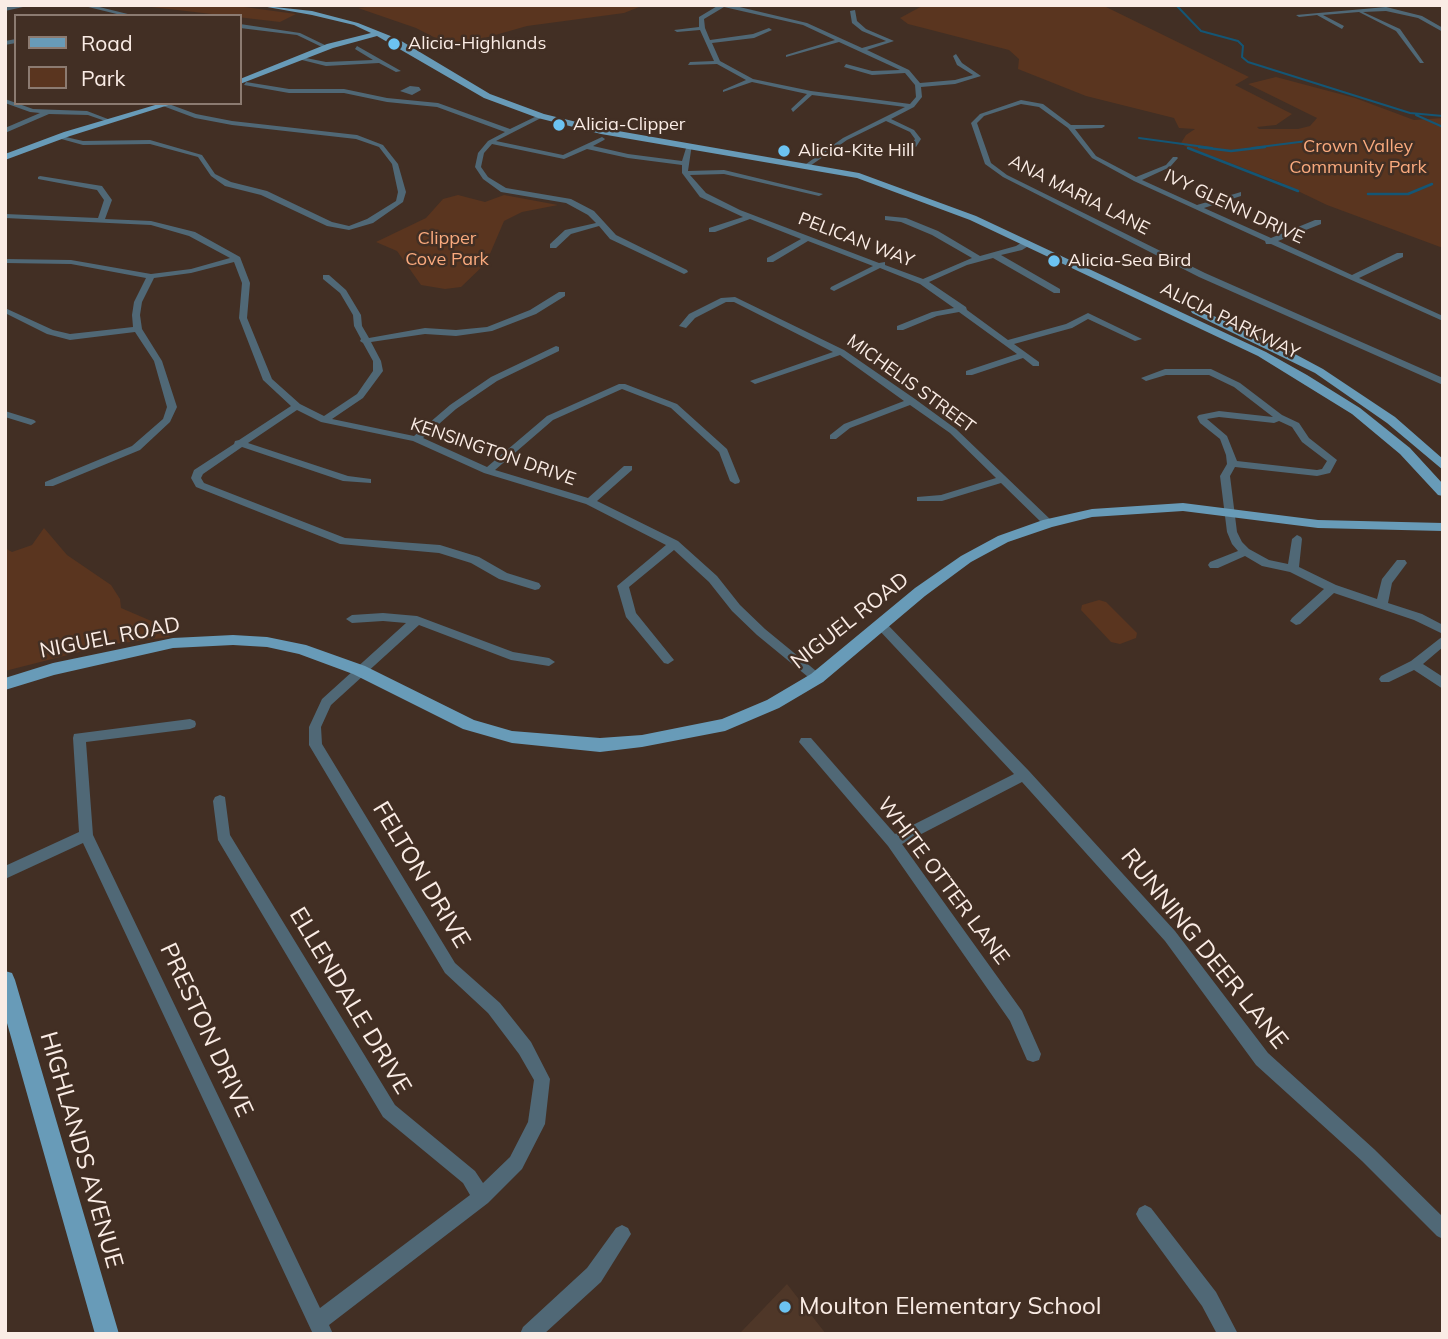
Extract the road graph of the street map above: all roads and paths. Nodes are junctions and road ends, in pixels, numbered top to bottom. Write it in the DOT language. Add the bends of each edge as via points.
graph roads {
  1 [pos="30,5"];
  2 [pos="82,5"];
  3 [pos="258,5"];
  4 [pos="297,5"];
  5 [pos="723,5"];
  6 [pos="1288,5"];
  7 [pos="1305,5"];
  8 [pos="22,6"];
  9 [pos="5,9"];
  10 [pos="779,9"];
  11 [pos="853,11"];
  12 [pos="1358,12"];
  13 [pos="125,14"];
  14 [pos="770,14"];
  15 [pos="1299,15"];
  16 [pos="1319,15"];
  17 [pos="242,26"];
  18 [pos="1342,27"];
  19 [pos="702,28"];
  20 [pos="389,30"];
  21 [pos="677,30"];
  22 [pos="769,30"];
  23 [pos="1443,30"];
  24 [pos="377,33"];
  25 [pos="839,40"];
  26 [pos="708,42"];
  27 [pos="328,47"];
  28 [pos="357,48"];
  29 [pos="861,50"];
  30 [pos="317,53"];
  31 [pos="788,55"];
  32 [pos="956,56"];
  33 [pos="301,59"];
  34 [pos="380,61"];
  35 [pos="718,62"];
  36 [pos="1422,62"];
  37 [pos="690,64"];
  38 [pos="846,66"];
  39 [pos="398,71"];
  40 [pos="908,71"];
  41 [pos="751,80"];
  42 [pos="243,83"];
  43 [pos="918,85"];
  44 [pos="725,91"];
  45 [pos="407,93"];
  46 [pos="811,93"];
  47 [pos="5,101"];
  48 [pos="400,101"];
  49 [pos="1029,102"];
  50 [pos="165,105"];
  51 [pos="171,105"];
  52 [pos="912,106"];
  53 [pos="793,110"];
  54 [pos="539,112"];
  55 [pos="46,113"];
  56 [pos="65,114"];
  57 [pos="887,119"];
  58 [pos="110,121"];
  59 [pos="95,125"];
  60 [pos="1102,125"];
  61 [pos="1070,127"];
  62 [pos="5,131"];
  63 [pos="508,131"];
  64 [pos="57,137"];
  65 [pos="602,139"];
  66 [pos="490,142"];
  67 [pos="688,142"];
  68 [pos="914,146"];
  69 [pos="588,147"];
  70 [pos="5,157"];
  71 [pos="1175,158"];
  72 [pos="812,162"];
  73 [pos="685,163"];
  74 [pos="229,172"];
  75 [pos="685,173"];
  76 [pos="213,175"];
  77 [pos="40,178"];
  78 [pos="1136,180"];
  79 [pos="285,193"];
  80 [pos="819,194"];
  81 [pos="1238,194"];
  82 [pos="275,198"];
  83 [pos="1196,208"];
  84 [pos="5,216"];
  85 [pos="750,217"];
  86 [pos="990,217"];
  87 [pos="888,218"];
  88 [pos="102,219"];
  89 [pos="1318,222"];
  90 [pos="600,224"];
  91 [pos="712,230"];
  92 [pos="808,238"];
  93 [pos="1269,242"];
  94 [pos="1027,243"];
  95 [pos="553,246"];
  96 [pos="994,255"];
  97 [pos="1400,255"];
  98 [pos="237,259"];
  99 [pos="979,259"];
  100 [pos="770,260"];
  101 [pos="5,261"];
  102 [pos="882,264"];
  103 [pos="1093,265"];
  104 [pos="684,272"];
  105 [pos="151,276"];
  106 [pos="326,277"];
  107 [pos="1352,278"];
  108 [pos="923,282"];
  109 [pos="834,289"];
  110 [pos="1056,291"];
  111 [pos="562,294"];
  112 [pos="963,309"];
  113 [pos="5,310"];
  114 [pos="1443,319"];
  115 [pos="683,326"];
  116 [pos="900,328"];
  117 [pos="138,329"];
  118 [pos="1138,338"];
  119 [pos="364,341"];
  120 [pos="1006,343"];
  121 [pos="556,349"];
  122 [pos="841,352"];
  123 [pos="1024,355"];
  124 [pos="1036,364"];
  125 [pos="969,373"];
  126 [pos="1146,378"];
  127 [pos="755,382"];
  128 [pos="1443,382"];
  129 [pos="912,401"];
  130 [pos="297,406"];
  131 [pos="5,414"];
  132 [pos="1279,417"];
  133 [pos="324,421"];
  134 [pos="31,422"];
  135 [pos="833,437"];
  136 [pos="416,439"];
  137 [pos="238,443"];
  138 [pos="1232,464"];
  139 [pos="1443,466"];
  140 [pos="628,468"];
  141 [pos="488,471"];
  142 [pos="1003,480"];
  143 [pos="367,481"];
  144 [pos="735,481"];
  145 [pos="49,484"];
  146 [pos="1443,492"];
  147 [pos="920,499"];
  148 [pos="590,502"];
  149 [pos="1232,511"];
  150 [pos="1048,523"];
  151 [pos="1443,527"];
  152 [pos="1297,539"];
  153 [pos="674,544"];
  154 [pos="1245,552"];
  155 [pos="1401,564"];
  156 [pos="1214,565"];
  157 [pos="1293,569"];
  158 [pos="535,586"];
  159 [pos="1332,588"];
  160 [pos="1382,604"];
  161 [pos="352,620"];
  162 [pos="416,620"];
  163 [pos="1296,621"];
  164 [pos="882,626"];
  165 [pos="1443,630"];
  166 [pos="1443,640"];
  167 [pos="668,660"];
  168 [pos="549,663"];
  169 [pos="1415,664"];
  170 [pos="359,670"];
  171 [pos="817,678"];
  172 [pos="1385,679"];
  173 [pos="5,684"];
  174 [pos="1443,684"];
  175 [pos="190,724"];
  176 [pos="806,742"];
  177 [pos="1024,775"];
  178 [pos="220,801"];
  179 [pos="86,835"];
  180 [pos="893,842"];
  181 [pos="5,873"];
  182 [pos="5,980"];
  183 [pos="1033,1055"];
  184 [pos="482,1197"];
  185 [pos="1144,1214"];
  186 [pos="1443,1230"];
  187 [pos="622,1234"];
  188 [pos="320,1328"];
  189 [pos="107,1334"];
  190 [pos="530,1334"];
  191 [pos="1228,1334"];
  1 -- 8 [label="street"];
  2 -- 13 [label="street"];
  3 -- 24 [label="main road, ALICIA PARKWAY" via="333,18"];
  4 -- 20 [label="main road, ALICIA PARKWAY"];
  5 -- 14 [label="street"];
  5 -- 19 [label="street" via="701,18"];
  6 -- 7 [label="street"];
  8 -- 9 [label="street"];
  10 -- 14 [label="street"];
  11 -- 29 [label="street" via="854,22 863,30 891,41"];
  12 -- 16 [label="street"];
  12 -- 23 [label="street" via="1386,9 1420,17"];
  12 -- 36 [label="street" via="1398,30"];
  14 -- 25 [label="street"];
  15 -- 16 [label="street"];
  16 -- 18 [label="street"];
  17 -- 27 [label="street" via="298,34"];
  19 -- 21 [label="street"];
  19 -- 26 [label="street"];
  20 -- 24 [label="main road"];
  20 -- 54 [label="main road, ALICIA PARKWAY"];
  22 -- 26 [label="street"];
  24 -- 27 [label="main road"];
  24 -- 30 [label="main road"];
  24 -- 54 [label="main road, ALICIA PARKWAY" via="487,96"];
  25 -- 29 [label="street"];
  25 -- 31 [label="street"];
  26 -- 35 [label="street"];
  27 -- 30 [label="main road"];
  28 -- 34 [label="street"];
  29 -- 40 [label="street"];
  30 -- 33 [label="main road"];
  32 -- 43 [label="street" via="959,64 978,76"];
  33 -- 34 [label="street" via="326,64"];
  33 -- 42 [label="main road"];
  34 -- 39 [label="street"];
  35 -- 37 [label="street"];
  35 -- 41 [label="street"];
  38 -- 40 [label="street" via="872,73"];
  40 -- 43 [label="street"];
  41 -- 44 [label="street"];
  41 -- 46 [label="street"];
  42 -- 48 [label="street" via="289,91 344,91"];
  43 -- 52 [label="street" via="919,97"];
  45 -- 48 [label="street"];
  46 -- 52 [label="street"];
  46 -- 53 [label="street"];
  47 -- 55 [label="street"];
  48 -- 63 [label="street" via="446,107"];
  49 -- 61 [label="street, IVY GLENN DRIVE" via="1041,105"];
  49 -- 128 [label="street, ANA MARIA LANE" via="982,115 974,123 992,169 1202,275"];
  50 -- 58 [label="main road"];
  51 -- 82 [label="street" via="219,121 357,137 382,146 395,164 402,192 399,202 349,228"];
  52 -- 57 [label="street"];
  54 -- 63 [label="street"];
  54 -- 67 [label="main road, ALICIA PARKWAY"];
  54 -- 67 [label="main road, ALICIA PARKWAY" via="601,131"];
  55 -- 56 [label="street"];
  55 -- 62 [label="street"];
  56 -- 58 [label="street" via="89,113"];
  56 -- 59 [label="street"];
  57 -- 68 [label="street" via="912,131 918,139"];
  57 -- 72 [label="street" via="845,139"];
  58 -- 59 [label="main road"];
  59 -- 64 [label="main road"];
  60 -- 61 [label="street"];
  61 -- 78 [label="street, IVY GLENN DRIVE" via="1094,157"];
  63 -- 66 [label="street"];
  64 -- 70 [label="main road"];
  64 -- 76 [label="street" via="83,143 150,142 200,156"];
  65 -- 69 [label="street"];
  66 -- 69 [label="street" via="554,156"];
  66 -- 90 [label="street" via="478,167 492,184 568,201 591,213"];
  67 -- 72 [label="main road, ALICIA PARKWAY"];
  67 -- 72 [label="main road, ALICIA PARKWAY" via="712,142"];
  67 -- 73 [label="street"];
  69 -- 73 [label="street"];
  71 -- 78 [label="street" via="1168,166"];
  72 -- 86 [label="main road, ALICIA PARKWAY" via="924,189"];
  72 -- 94 [label="main road, ALICIA PARKWAY" via="914,194"];
  73 -- 75 [label="street"];
  74 -- 76 [label="street"];
  75 -- 80 [label="street" via="724,172"];
  75 -- 85 [label="street, PELICAN WAY" via="703,195"];
  76 -- 82 [label="street"];
  77 -- 88 [label="street" via="99,188 108,200"];
  78 -- 83 [label="street, IVY GLENN DRIVE"];
  79 -- 82 [label="street"];
  81 -- 83 [label="street"];
  83 -- 93 [label="street, IVY GLENN DRIVE"];
  84 -- 88 [label="street"];
  85 -- 91 [label="street"];
  85 -- 92 [label="street, PELICAN WAY"];
  86 -- 94 [label="main road"];
  86 -- 103 [label="main road, ALICIA PARKWAY"];
  87 -- 99 [label="street" via="914,223"];
  88 -- 98 [label="street" via="151,223 192,234"];
  89 -- 93 [label="street"];
  90 -- 95 [label="street" via="568,232"];
  90 -- 104 [label="street" via="613,237"];
  92 -- 100 [label="street"];
  92 -- 102 [label="street, PELICAN WAY"];
  93 -- 107 [label="street, IVY GLENN DRIVE"];
  94 -- 96 [label="street"];
  94 -- 103 [label="main road"];
  94 -- 146 [label="main road, ALICIA PARKWAY" via="1303,377 1356,411 1405,451"];
  96 -- 99 [label="street"];
  96 -- 110 [label="street"];
  97 -- 107 [label="street"];
  98 -- 105 [label="street"];
  98 -- 130 [label="street, KENSINGTON DRIVE" via="246,283 243,318 268,380"];
  99 -- 108 [label="street"];
  101 -- 105 [label="street" via="71,262"];
  102 -- 108 [label="street, PELICAN WAY"];
  102 -- 109 [label="street"];
  103 -- 139 [label="main road, ALICIA PARKWAY" via="1319,371 1391,420"];
  105 -- 117 [label="street" via="138,302"];
  106 -- 119 [label="street" via="344,292"];
  107 -- 114 [label="street, IVY GLENN DRIVE"];
  108 -- 112 [label="street, PELICAN WAY"];
  111 -- 119 [label="street" via="533,312 489,329 425,331"];
  112 -- 116 [label="street"];
  112 -- 120 [label="street, PELICAN WAY"];
  113 -- 117 [label="street" via="70,337"];
  115 -- 122 [label="street, MICHELIS STREET" via="692,316 735,299"];
  117 -- 145 [label="street" via="159,361 172,407 167,420 136,448"];
  118 -- 120 [label="street" via="1088,316 1069,326"];
  119 -- 133 [label="street" via="377,360 378,371 360,396"];
  120 -- 123 [label="street, PELICAN WAY"];
  121 -- 136 [label="street" via="494,379"];
  122 -- 127 [label="street"];
  122 -- 129 [label="street, MICHELIS STREET"];
  123 -- 124 [label="street, PELICAN WAY"];
  123 -- 125 [label="street"];
  126 -- 132 [label="street" via="1207,370 1237,385"];
  129 -- 135 [label="street" via="847,426"];
  129 -- 142 [label="street, MICHELIS STREET" via="971,447"];
  130 -- 133 [label="street, KENSINGTON DRIVE"];
  130 -- 137 [label="street"];
  131 -- 134 [label="street"];
  132 -- 138 [label="street" via="1219,414 1202,419 1224,438"];
  132 -- 138 [label="street" via="1296,425 1305,440 1327,454 1330,466 1317,472"];
  133 -- 136 [label="street, KENSINGTON DRIVE"];
  136 -- 141 [label="street, KENSINGTON DRIVE"];
  137 -- 143 [label="street"];
  137 -- 158 [label="street" via="198,472 200,485 344,541 440,549"];
  138 -- 149 [label="street" via="1225,476"];
  140 -- 148 [label="street"];
  141 -- 144 [label="street" via="550,418 622,386 674,406 723,451"];
  141 -- 148 [label="street, KENSINGTON DRIVE"];
  142 -- 147 [label="street" via="942,498"];
  142 -- 150 [label="street, MICHELIS STREET"];
  148 -- 153 [label="street, KENSINGTON DRIVE"];
  149 -- 150 [label="main road, NIGUEL ROAD" via="1183,507 1106,511"];
  149 -- 151 [label="main road, NIGUEL ROAD" via="1318,524"];
  149 -- 154 [label="street" via="1232,532"];
  150 -- 164 [label="main road, NIGUEL ROAD" via="966,558"];
  152 -- 157 [label="street"];
  153 -- 167 [label="street" via="623,586 630,614"];
  153 -- 171 [label="street, KENSINGTON DRIVE" via="761,632"];
  154 -- 156 [label="street"];
  154 -- 157 [label="street"];
  155 -- 160 [label="street" via="1386,582"];
  157 -- 159 [label="street"];
  159 -- 160 [label="street"];
  159 -- 163 [label="street"];
  160 -- 165 [label="street"];
  161 -- 162 [label="street"];
  162 -- 168 [label="street" via="511,656"];
  162 -- 170 [label="street, FELTON DRIVE"];
  164 -- 171 [label="main road, NIGUEL ROAD"];
  164 -- 177 [label="street, RUNNING DEER LANE"];
  166 -- 169 [label="street"];
  169 -- 172 [label="street"];
  169 -- 174 [label="street"];
  170 -- 171 [label="main road, NIGUEL ROAD" via="469,724 512,737 600,745 724,725"];
  170 -- 173 [label="main road, NIGUEL ROAD" via="301,649 233,640 173,643"];
  170 -- 184 [label="street, FELTON DRIVE" via="326,702 315,727 316,744 450,968 494,1008 542,1079 536,1124 516,1163"];
  175 -- 179 [label="street, PRESTON DRIVE" via="79,738"];
  176 -- 180 [label="street, WHITE OTTER LANE"];
  177 -- 180 [label="street"];
  177 -- 186 [label="street, RUNNING DEER LANE" via="1170,936 1262,1059"];
  178 -- 184 [label="street, ELLENDALE DRIVE" via="223,836 389,1111 469,1177"];
  179 -- 181 [label="street"];
  179 -- 188 [label="street, PRESTON DRIVE"];
  180 -- 183 [label="street, WHITE OTTER LANE" via="1016,1016"];
  182 -- 189 [label="main road, HIGHLANDS AVENUE"];
  184 -- 188 [label="street, FELTON DRIVE"];
  185 -- 191 [label="street" via="1209,1299"];
  187 -- 190 [label="street" via="594,1275"];
}
